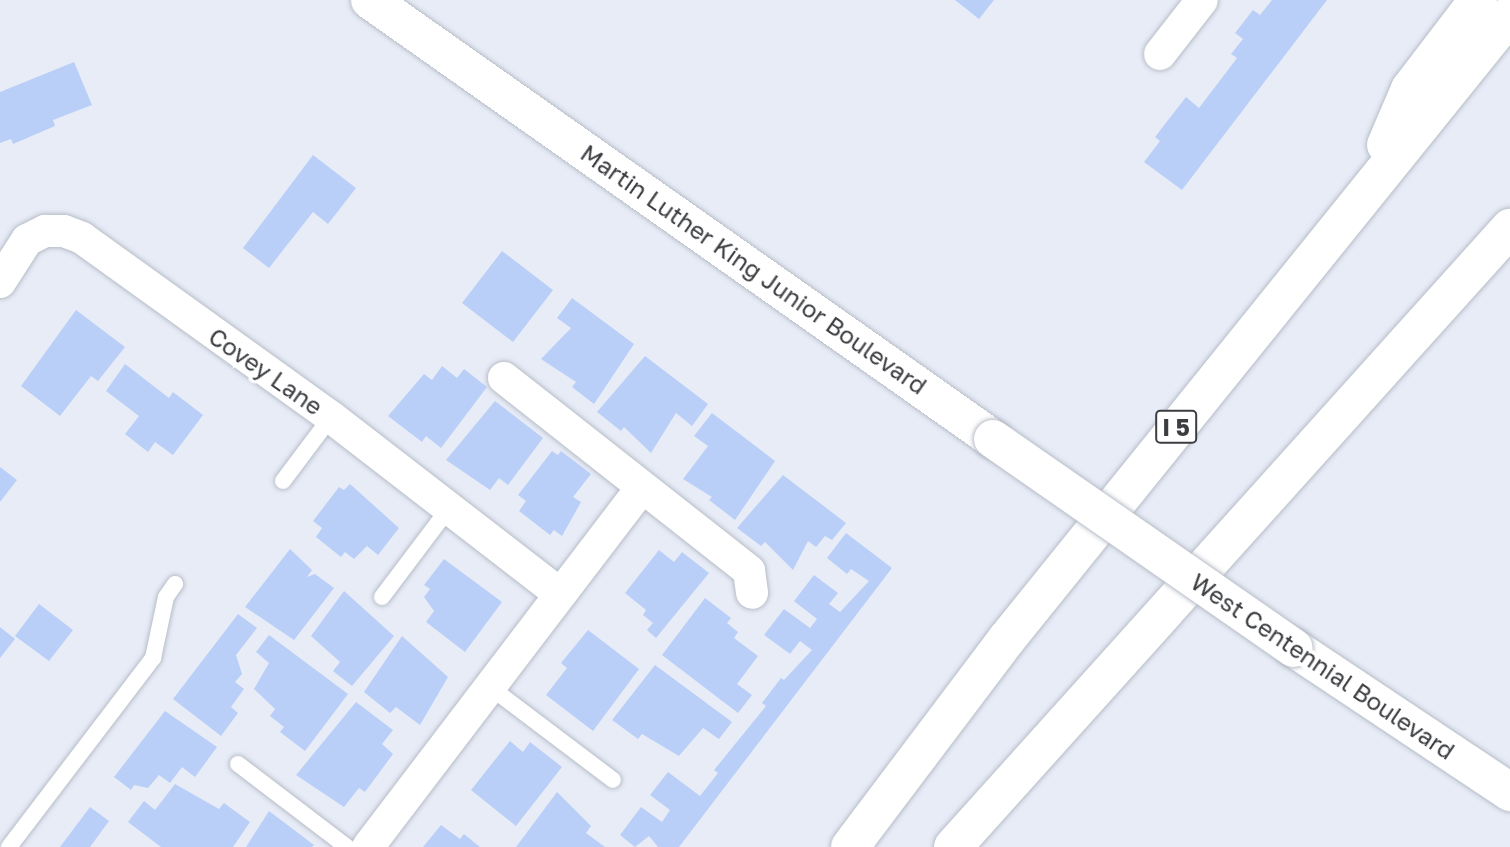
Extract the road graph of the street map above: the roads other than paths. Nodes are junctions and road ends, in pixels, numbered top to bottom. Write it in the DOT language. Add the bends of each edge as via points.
graph roads {
  1 [pos="370,0"];
  2 [pos="1202,0"];
  3 [pos="1478,0"];
  4 [pos="1510,15"];
  5 [pos="1160,54"];
  6 [pos="1370,183"];
  7 [pos="1510,228"];
  8 [pos="0,282"];
  9 [pos="504,378"];
  10 [pos="331,417"];
  11 [pos="283,481"];
  12 [pos="642,486"];
  13 [pos="449,508"];
  14 [pos="1138,539"];
  15 [pos="175,584"];
  16 [pos="752,593"];
  17 [pos="560,594"];
  18 [pos="382,597"];
  19 [pos="490,687"];
  20 [pos="237,764"];
  21 [pos="613,780"];
  22 [pos="1510,792"];
  23 [pos="9,847"];
  24 [pos="347,847"];
  25 [pos="368,847"];
  26 [pos="850,847"];
  27 [pos="953,847"];
  1 -- 14 [label="main road, Martin Luther King Junior Boulevard, bridge"];
  2 -- 5 [label="street"];
  3 -- 6 [label="main road" via="1410,89"];
  4 -- 6 [label="main road, I 5"];
  6 -- 26 [label="main road, I 5" via="1006,640"];
  7 -- 27 [label="main road"];
  8 -- 10 [label="street, Covey Lane" via="27,240 45,231 64,231 82,238"];
  9 -- 12 [label="street"];
  10 -- 11 [label="lane"];
  10 -- 13 [label="street, Covey Lane"];
  12 -- 16 [label="street" via="749,571"];
  12 -- 17 [label="street"];
  13 -- 17 [label="street, Covey Lane"];
  13 -- 18 [label="lane"];
  14 -- 22 [label="main road, West Centennial Boulevard, bridge"];
  15 -- 23 [label="lane" via="166,597 153,658"];
  17 -- 19 [label="street"];
  19 -- 21 [label="lane"];
  19 -- 25 [label="street"];
  20 -- 24 [label="lane"];
}
